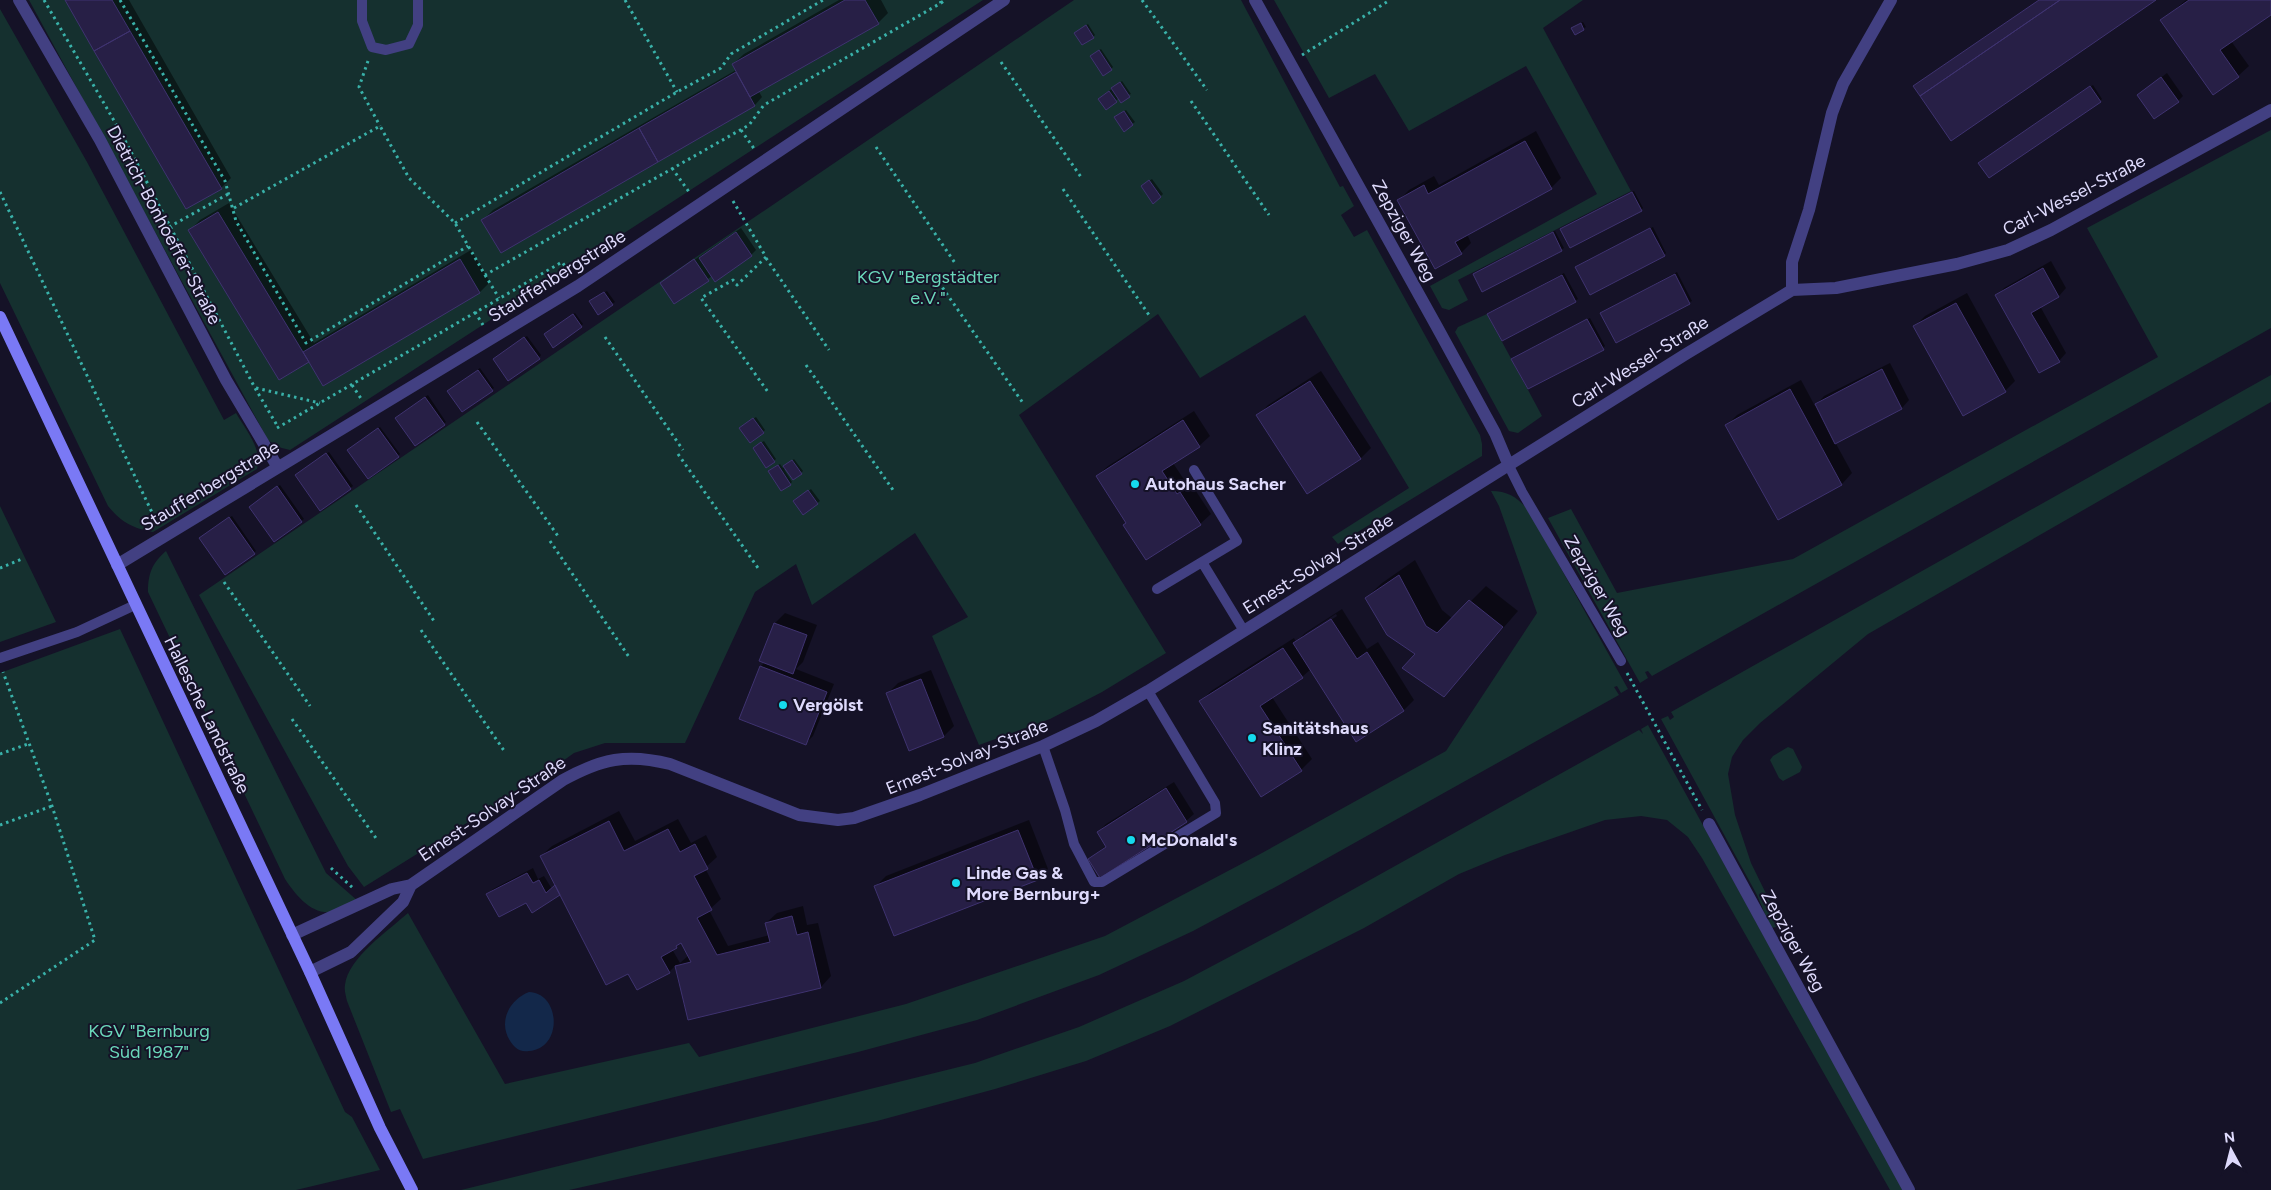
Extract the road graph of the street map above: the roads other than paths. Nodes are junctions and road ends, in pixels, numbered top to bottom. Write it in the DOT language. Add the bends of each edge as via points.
graph roads {
  1 [pos="19,0"];
  2 [pos="362,0"];
  3 [pos="418,0"];
  4 [pos="1004,0"];
  5 [pos="1255,0"];
  6 [pos="1890,0"];
  7 [pos="2271,110"];
  8 [pos="1792,290"];
  9 [pos="0,317"];
  10 [pos="277,466"];
  11 [pos="1509,466"];
  12 [pos="1194,470"];
  13 [pos="1202,562"];
  14 [pos="117,564"];
  15 [pos="1157,589"];
  16 [pos="136,605"];
  17 [pos="1244,631"];
  18 [pos="0,658"];
  19 [pos="1621,661"];
  20 [pos="1148,691"];
  21 [pos="1043,746"];
  22 [pos="1709,824"];
  23 [pos="412,885"];
  24 [pos="292,935"];
  25 [pos="310,972"];
  26 [pos="412,1190"];
  27 [pos="1909,1190"];
  1 -- 10 [label="street, Dietrich-Bonhoeffer-Straße" via="100,140 222,371"];
  2 -- 3 [label="lane" via="362,21 372,47 386,50 410,44 418,25"];
  4 -- 10 [label="street, Stauffenbergstraße" via="578,286"];
  5 -- 11 [label="street, Zepziger Weg" via="1495,434"];
  6 -- 8 [label="street" via="1843,84 1832,113 1809,210 1792,262"];
  7 -- 8 [label="street, Carl-Wessel-Straße" via="2051,230 2008,250 1836,288"];
  8 -- 11 [label="street, Carl-Wessel-Straße"];
  9 -- 14 [label="main road, Hallesche Landstraße"];
  10 -- 14 [label="street, Stauffenbergstraße"];
  11 -- 17 [label="street, Ernest-Solvay-Straße"];
  11 -- 19 [label="lane, Zepziger Weg"];
  12 -- 13 [label="lane" via="1237,540"];
  13 -- 15 [label="lane"];
  13 -- 17 [label="lane"];
  14 -- 16 [label="main road, Hallesche Landstraße"];
  16 -- 18 [label="lane" via="77,632"];
  16 -- 24 [label="main road, Hallesche Landstraße"];
  17 -- 20 [label="street, Ernest-Solvay-Straße"];
  20 -- 21 [label="street, Ernest-Solvay-Straße"];
  20 -- 21 [label="lane" via="1215,803 1216,813 1102,882 1094,882 1074,844"];
  21 -- 23 [label="street, Ernest-Solvay-Straße" via="878,811 838,820 799,815 648,758 607,760 563,780"];
  22 -- 27 [label="street, Zepziger Weg"];
  23 -- 24 [label="street, Ernest-Solvay-Straße" via="392,889"];
  23 -- 25 [label="street, Ernest-Solvay-Straße" via="403,902 351,952"];
  24 -- 25 [label="main road, Hallesche Landstraße"];
  25 -- 26 [label="main road, Hallesche Landstraße" via="380,1128"];
}
